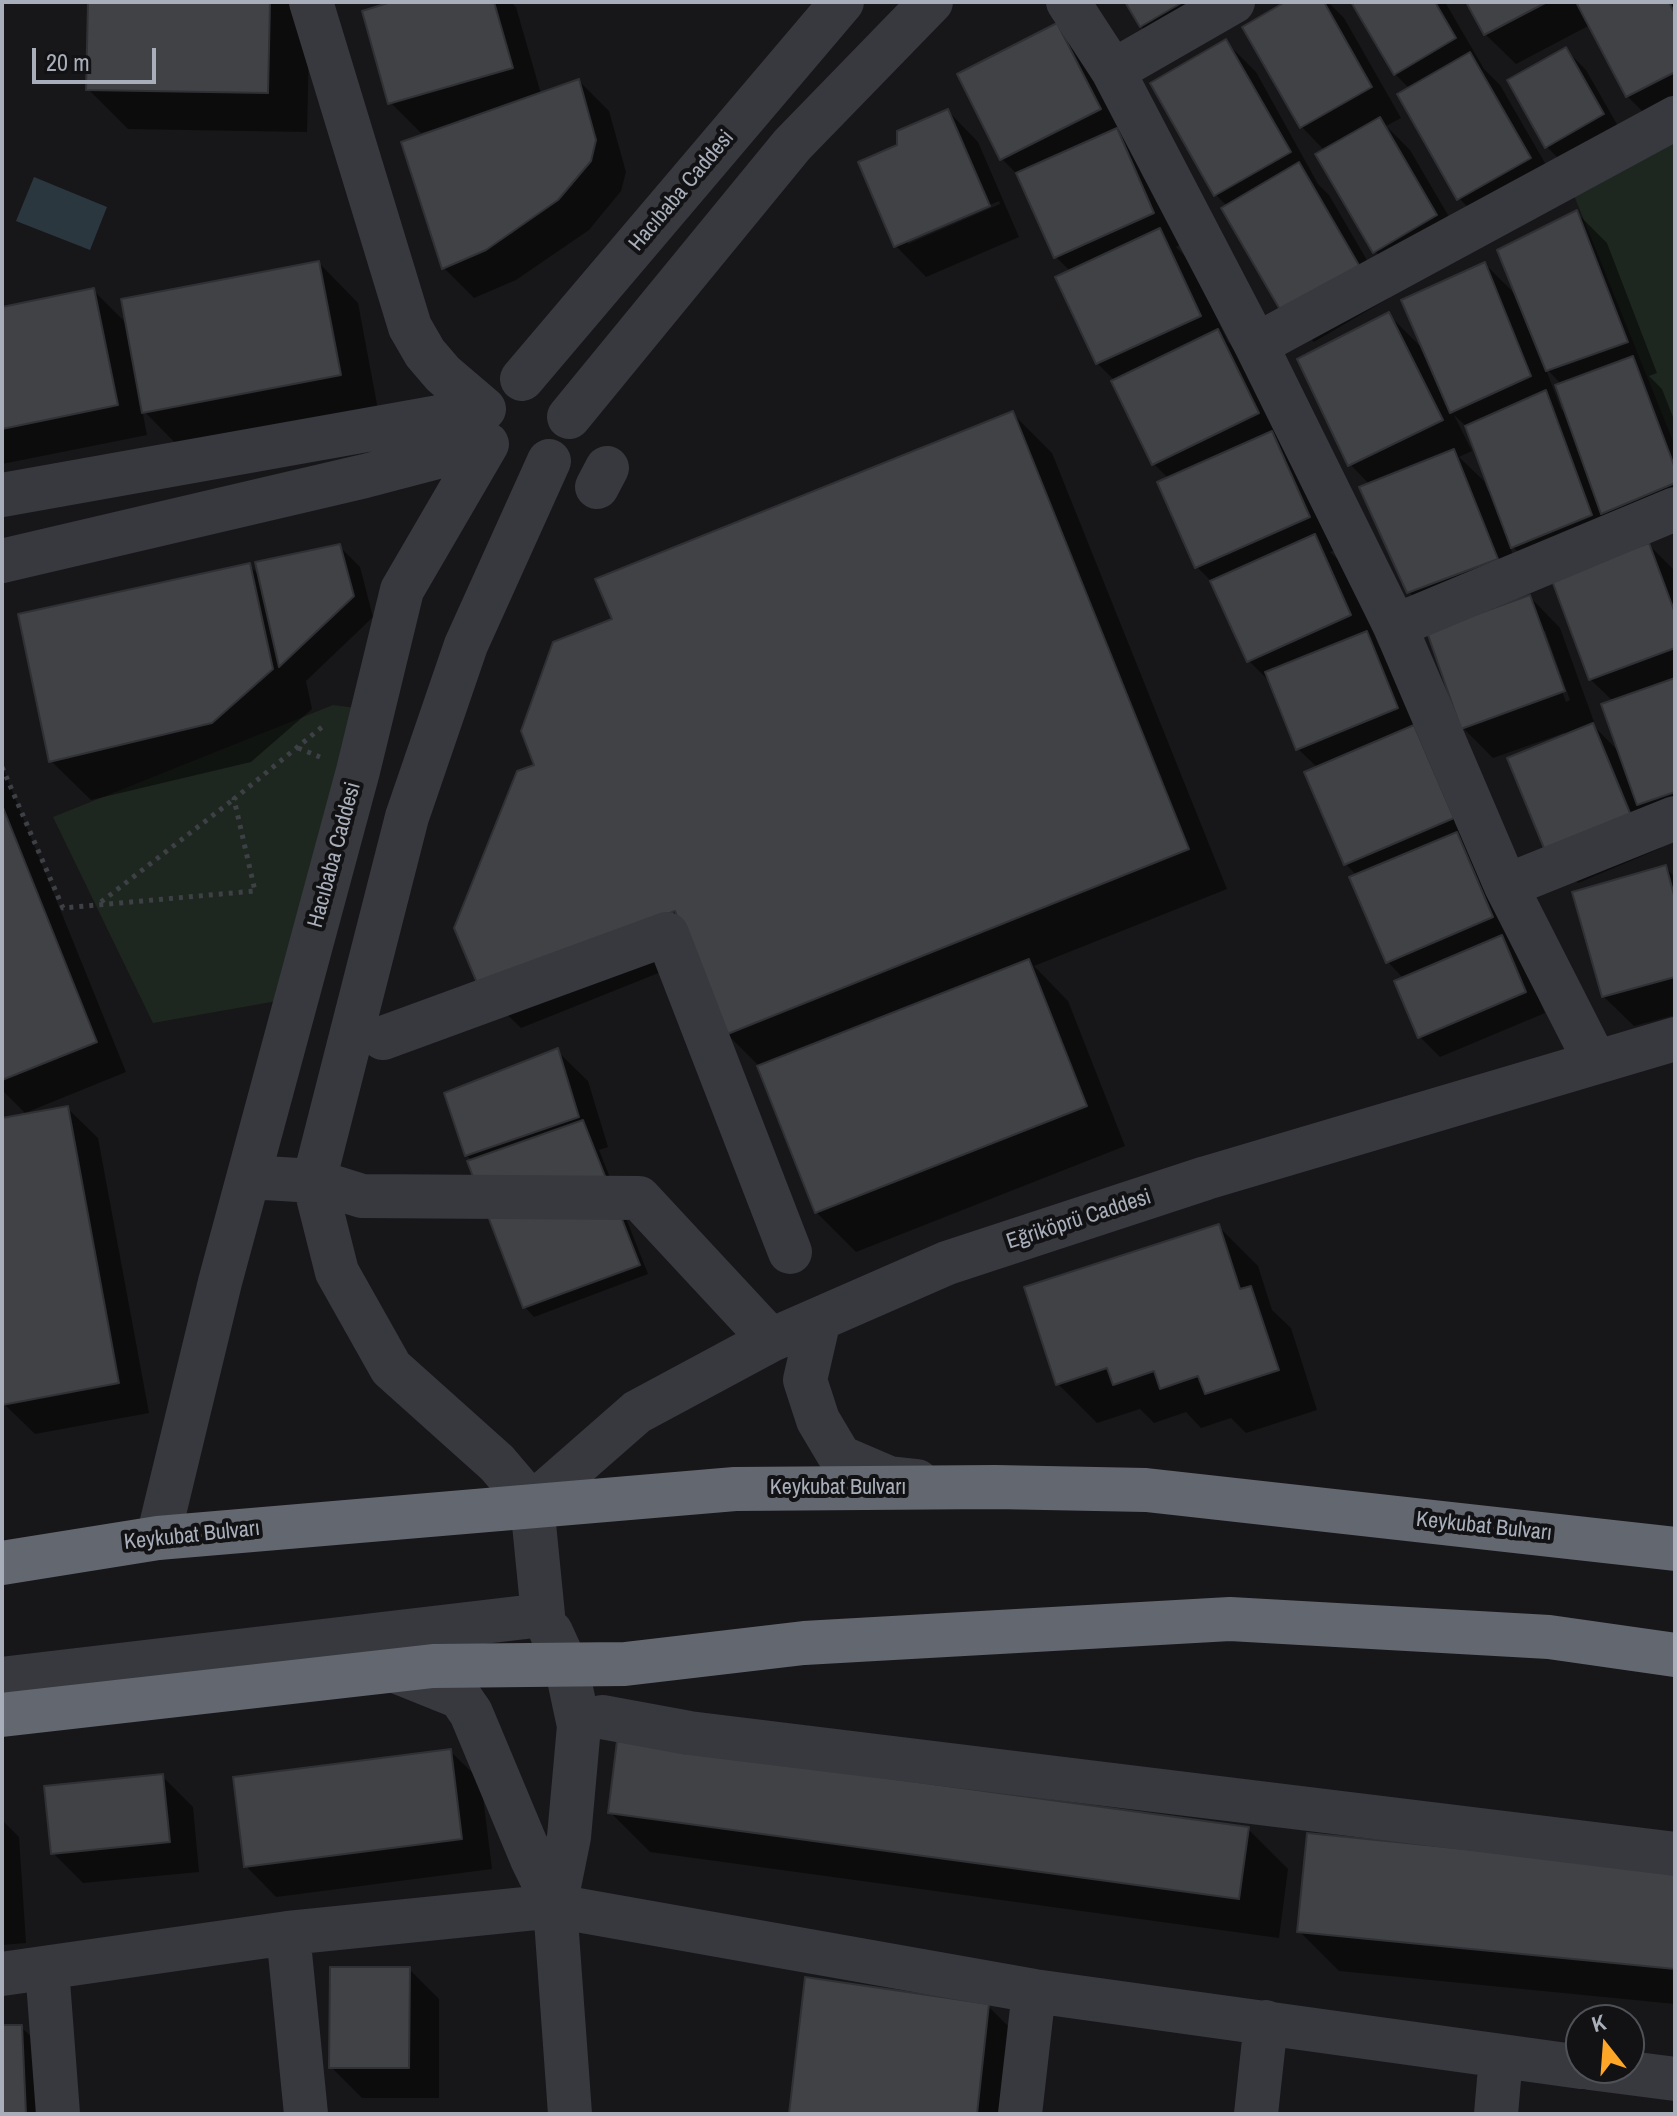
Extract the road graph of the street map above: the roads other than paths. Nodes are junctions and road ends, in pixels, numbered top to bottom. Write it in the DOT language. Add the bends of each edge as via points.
graph roads {
  1 [pos="311,2"];
  2 [pos="842,2"];
  3 [pos="931,2"];
  4 [pos="1068,2"];
  5 [pos="1233,2"];
  6 [pos="1113,71"];
  7 [pos="1675,118"];
  8 [pos="1256,345"];
  9 [pos="522,379"];
  10 [pos="569,417"];
  11 [pos="485,426"];
  12 [pos="549,461"];
  13 [pos="2,495"];
  14 [pos="1675,509"];
  15 [pos="2,561"];
  16 [pos="1395,626"];
  17 [pos="1675,818"];
  18 [pos="1506,886"];
  19 [pos="383,1038"];
  20 [pos="1675,1039"];
  21 [pos="1595,1061"];
  22 [pos="249,1177"];
  23 [pos="314,1181"];
  24 [pos="790,1252"];
  25 [pos="819,1319"];
  26 [pos="771,1340"];
  27 [pos="995,1487"];
  28 [pos="532,1504"];
  29 [pos="158,1538"];
  30 [pos="1675,1549"];
  31 [pos="2,1563"];
  32 [pos="543,1615"];
  33 [pos="1675,1655"];
  34 [pos="566,1665"];
  35 [pos="393,1670"];
  36 [pos="2,1679"];
  37 [pos="2,1715"];
  38 [pos="602,1717"];
  39 [pos="1675,1854"];
  40 [pos="555,1906"];
  41 [pos="288,1933"];
  42 [pos="47,1968"];
  43 [pos="2,1974"];
  44 [pos="1034,1991"];
  45 [pos="1266,2022"];
  46 [pos="1501,2057"];
  47 [pos="1565,2065"];
  48 [pos="1645,2075"];
  49 [pos="1675,2079"];
  50 [pos="58,2114"];
  51 [pos="306,2114"];
  52 [pos="570,2114"];
  53 [pos="1020,2114"];
  54 [pos="1256,2114"];
  55 [pos="1496,2114"];
  1 -- 11 [label="street" via="410,327"];
  2 -- 9 [label="street, Hacıbaba Caddesi"];
  3 -- 10 [label="street" via="792,145"];
  4 -- 6 [label="street"];
  5 -- 6 [label="street"];
  6 -- 8 [label="street"];
  7 -- 8 [label="street"];
  8 -- 16 [label="street"];
  9 -- 10 [label="street" via="550,386 561,396"];
  9 -- 11 [label="street" via="496,391"];
  10 -- 12 [label="street" via="567,438"];
  11 -- 12 [label="street" via="495,455 506,463 534,467"];
  11 -- 13 [label="street"];
  11 -- 15 [label="street" via="365,476"];
  11 -- 22 [label="street, Hacıbaba Caddesi" via="402,590"];
  12 -- 23 [label="street" via="466,645 407,817"];
  14 -- 16 [label="street"];
  16 -- 18 [label="street"];
  17 -- 18 [label="street"];
  18 -- 21 [label="street"];
  19 -- 24 [label="street" via="667,934"];
  20 -- 21 [label="street, Eğriköprü Caddesi"];
  21 -- 25 [label="street, Eğriköprü Caddesi" via="1206,1178 947,1263"];
  22 -- 23 [label="street"];
  22 -- 29 [label="street, Hacıbaba Caddesi"];
  23 -- 26 [label="street" via="362,1196 639,1198"];
  23 -- 28 [label="street" via="337,1272 391,1368 497,1463"];
  25 -- 26 [label="street, Eğriköprü Caddesi"];
  25 -- 27 [label="street" via="805,1380 818,1420 840,1457 889,1478"];
  26 -- 28 [label="street, Eğriköprü Caddesi" via="637,1412"];
  27 -- 28 [label="highway, Keykubat Bulvarı" via="735,1489"];
  27 -- 30 [label="highway, Keykubat Bulvarı" via="1146,1490"];
  28 -- 29 [label="highway, Keykubat Bulvarı"];
  28 -- 32 [label="street"];
  29 -- 31 [label="highway, Keykubat Bulvarı"];
  32 -- 34 [label="street"];
  32 -- 36 [label="street"];
  33 -- 34 [label="highway" via="1549,1637 1230,1619 804,1643 625,1664"];
  34 -- 35 [label="highway"];
  34 -- 40 [label="street" via="579,1726 569,1837"];
  35 -- 37 [label="highway"];
  35 -- 40 [label="street" via="460,1697 471,1713"];
  38 -- 39 [label="street" via="720,1737"];
  40 -- 41 [label="street"];
  40 -- 44 [label="street"];
  40 -- 52 [label="street"];
  41 -- 42 [label="street"];
  41 -- 51 [label="street"];
  42 -- 43 [label="street"];
  42 -- 50 [label="street"];
  44 -- 45 [label="street"];
  44 -- 53 [label="street"];
  45 -- 46 [label="street"];
  45 -- 54 [label="street"];
  46 -- 47 [label="street"];
  46 -- 55 [label="street"];
  48 -- 49 [label="street"];
}
